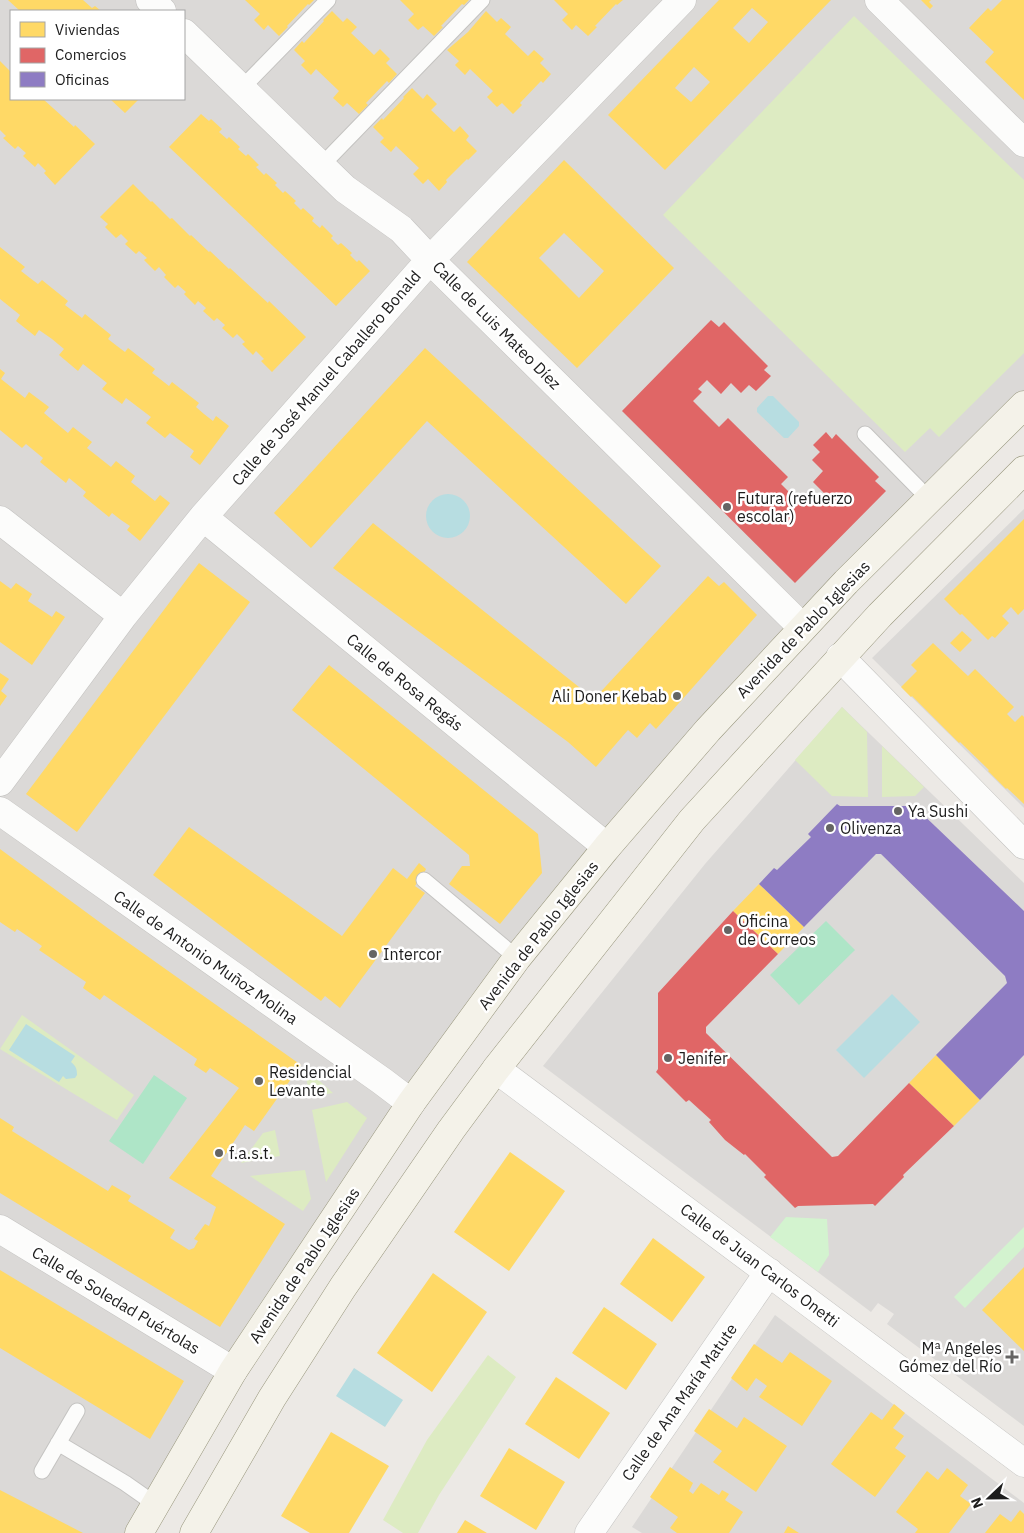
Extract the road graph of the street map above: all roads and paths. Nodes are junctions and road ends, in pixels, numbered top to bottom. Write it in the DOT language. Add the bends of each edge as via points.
graph roads {
  1 [pos="150,0"];
  2 [pos="175,0"];
  3 [pos="328,0"];
  4 [pos="482,0"];
  5 [pos="682,0"];
  6 [pos="879,0"];
  7 [pos="162,10"];
  8 [pos="164,10"];
  9 [pos="185,34"];
  10 [pos="241,89"];
  11 [pos="1024,143"];
  12 [pos="321,166"];
  13 [pos="430,260"];
  14 [pos="1024,405"];
  15 [pos="865,434"];
  16 [pos="1024,470"];
  17 [pos="929,499"];
  18 [pos="203,517"];
  19 [pos="0,520"];
  20 [pos="123,616"];
  21 [pos="802,627"];
  22 [pos="840,657"];
  23 [pos="0,782"];
  24 [pos="0,811"];
  25 [pos="1024,845"];
  26 [pos="607,847"];
  27 [pos="424,880"];
  28 [pos="517,958"];
  29 [pos="496,1069"];
  30 [pos="411,1103"];
  31 [pos="0,1229"];
  32 [pos="769,1272"];
  33 [pos="233,1371"];
  34 [pos="77,1411"];
  35 [pos="58,1443"];
  36 [pos="1024,1463"];
  37 [pos="42,1471"];
  38 [pos="155,1504"];
  39 [pos="139,1533"];
  40 [pos="194,1533"];
  41 [pos="589,1533"];
  1 -- 7 [label="street"];
  2 -- 8 [label="lane"];
  3 -- 10 [label="lane"];
  4 -- 12 [label="lane"];
  5 -- 13 [label="street, Calle de José Manuel Caballero Bonald"];
  6 -- 11 [label="street"];
  9 -- 10 [label="street, Calle de Luis Mateo Díez"];
  10 -- 12 [label="street, Calle de Luis Mateo Díez"];
  12 -- 13 [label="street, Calle de Luis Mateo Díez" via="345,189 401,229"];
  13 -- 18 [label="street, Calle de José Manuel Caballero Bonald"];
  13 -- 21 [label="street, Calle de Luis Mateo Díez"];
  14 -- 17 [label="street, Avenida de Pablo Iglesias"];
  15 -- 17 [label="lane"];
  16 -- 22 [label="street"];
  17 -- 21 [label="street, Avenida de Pablo Iglesias"];
  18 -- 20 [label="street, Calle de José Manuel Caballero Bonald"];
  18 -- 26 [label="street, Calle de Rosa Regás"];
  19 -- 20 [label="street"];
  20 -- 23 [label="street, Calle de José Manuel Caballero Bonald"];
  21 -- 26 [label="street, Avenida de Pablo Iglesias"];
  22 -- 25 [label="street"];
  22 -- 29 [label="street" via="692,820"];
  24 -- 30 [label="street, Calle de Antonio Muñoz Molina"];
  26 -- 28 [label="street, Avenida de Pablo Iglesias"];
  27 -- 28 [label="lane"];
  28 -- 30 [label="street, Avenida de Pablo Iglesias"];
  29 -- 32 [label="street, Calle de Juan Carlos Onetti"];
  29 -- 40 [label="street" via="333,1303 272,1398"];
  30 -- 33 [label="street, Avenida de Pablo Iglesias"];
  31 -- 33 [label="street, Calle de Soledad Puértolas"];
  32 -- 36 [label="street, Calle de Juan Carlos Onetti"];
  32 -- 41 [label="street, Calle de Ana María Matute"];
  33 -- 38 [label="street, Avenida de Pablo Iglesias"];
  34 -- 35 [label="lane"];
  35 -- 37 [label="lane"];
  35 -- 38 [label="lane"];
  38 -- 39 [label="street, Avenida de Pablo Iglesias"];
}
